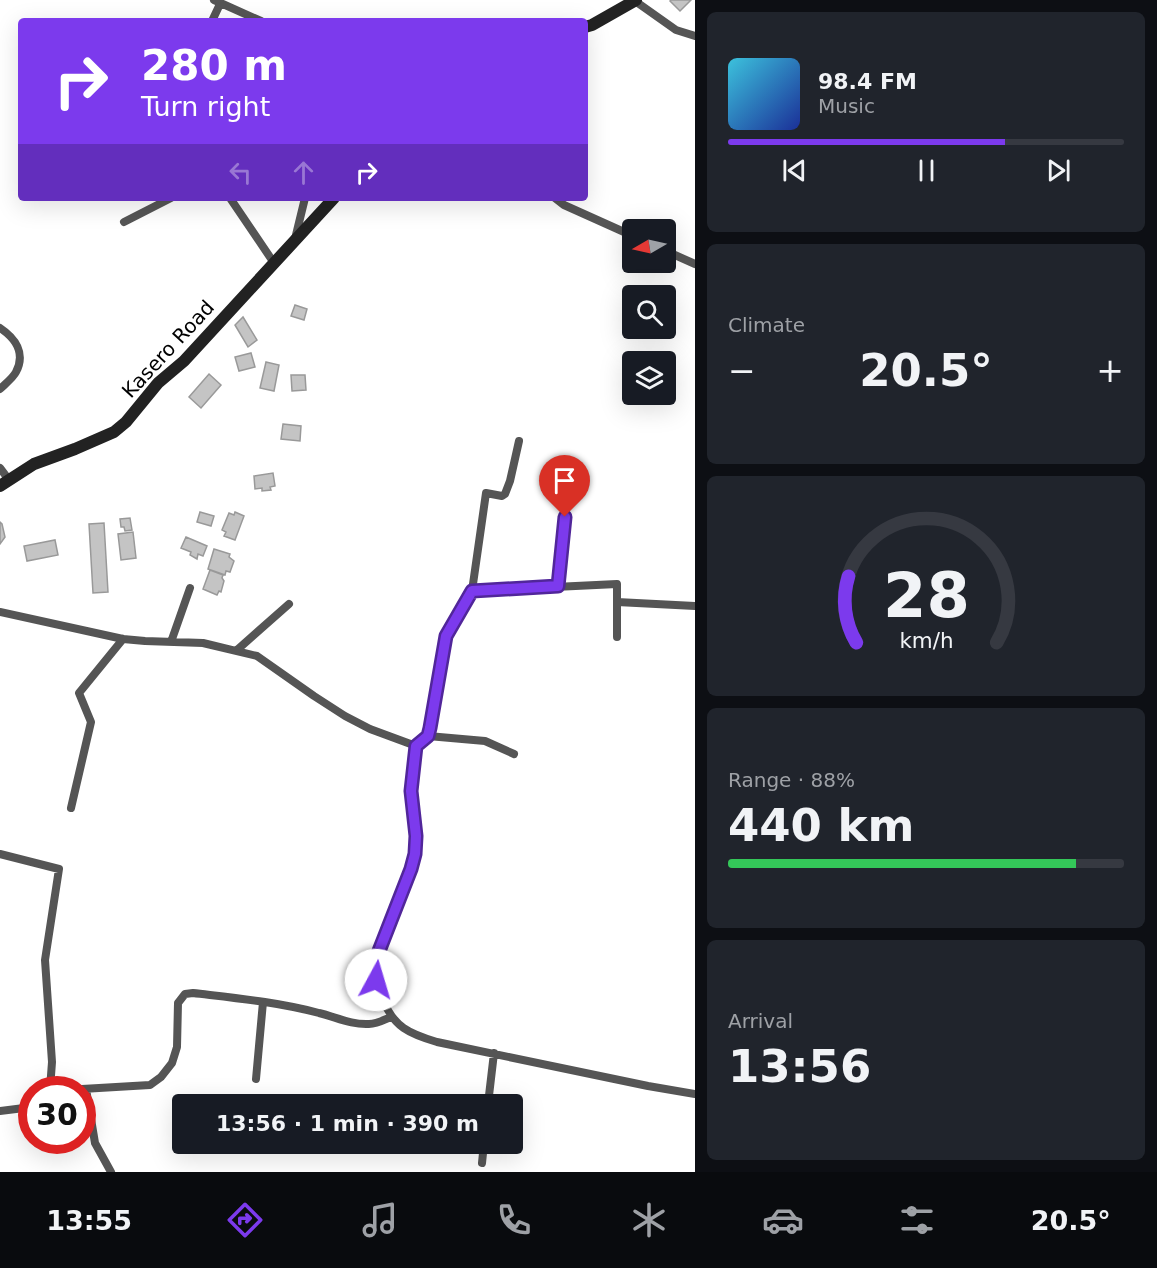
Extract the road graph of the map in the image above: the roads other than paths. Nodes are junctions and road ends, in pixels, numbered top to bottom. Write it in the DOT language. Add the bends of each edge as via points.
graph roads {
  1 [pos="635,0"];
  2 [pos="217,2"];
  3 [pos="213,18"];
  4 [pos="254,18"];
  5 [pos="588,26"];
  6 [pos="695,36"];
  7 [pos="165,201"];
  8 [pos="232,201"];
  9 [pos="304,201"];
  10 [pos="331,201"];
  11 [pos="559,201"];
  12 [pos="124,222"];
  13 [pos="622,231"];
  14 [pos="294,242"];
  15 [pos="676,255"];
  16 [pos="274,263"];
  17 [pos="695,264"];
  18 [pos="0,328"];
  19 [pos="0,389"];
  20 [pos="519,441"];
  21 [pos="0,468"];
  22 [pos="5,483"];
  23 [pos="565,517"];
  24 [pos="558,586"];
  25 [pos="190,588"];
  26 [pos="472,591"];
  27 [pos="617,602"];
  28 [pos="289,604"];
  29 [pos="695,606"];
  30 [pos="0,612"];
  31 [pos="617,637"];
  32 [pos="123,639"];
  33 [pos="171,642"];
  34 [pos="237,650"];
  35 [pos="428,736"];
  36 [pos="416,746"];
  37 [pos="514,754"];
  38 [pos="71,808"];
  39 [pos="0,854"];
  40 [pos="263,1002"];
  41 [pos="391,1017"];
  42 [pos="494,1053"];
  43 [pos="51,1076"];
  44 [pos="256,1079"];
  45 [pos="96,1088"];
  46 [pos="489,1094"];
  47 [pos="695,1094"];
  48 [pos="18,1109"];
  49 [pos="0,1111"];
  50 [pos="96,1145"];
  51 [pos="483,1154"];
  52 [pos="482,1163"];
  53 [pos="111,1172"];
  1 -- 5 [label="street"];
  1 -- 6 [label="street" via="676,30"];
  2 -- 3 [label="street"];
  2 -- 4 [label="street"];
  7 -- 12 [label="street"];
  8 -- 16 [label="street"];
  9 -- 14 [label="street"];
  10 -- 14 [label="street, Kasero Road"];
  11 -- 13 [label="street"];
  14 -- 16 [label="street, Kasero Road"];
  15 -- 17 [label="street"];
  16 -- 22 [label="street, Kasero Road" via="114,432 34,464"];
  18 -- 19 [label="street" via="15,340 21,356 16,372"];
  20 -- 26 [label="street" via="505,494 486,493"];
  21 -- 22 [label="street"];
  23 -- 24 [label="street"];
  24 -- 26 [label="street"];
  24 -- 27 [label="street" via="617,584"];
  25 -- 33 [label="street"];
  26 -- 35 [label="street" via="446,636"];
  27 -- 29 [label="street"];
  27 -- 31 [label="street"];
  28 -- 34 [label="street"];
  30 -- 32 [label="street"];
  32 -- 33 [label="street"];
  32 -- 38 [label="street" via="79,693 91,722"];
  33 -- 34 [label="street"];
  34 -- 36 [label="street" via="257,656 370,729"];
  35 -- 36 [label="street"];
  35 -- 37 [label="street" via="485,741"];
  36 -- 41 [label="street" via="411,791 415,854 376,967 376,980"];
  39 -- 43 [label="street" via="58,869 45,960"];
  40 -- 41 [label="street" via="356,1023 376,1023"];
  40 -- 44 [label="street"];
  40 -- 45 [label="street" via="185,994 178,1003 177,1047 161,1077 150,1085"];
  41 -- 42 [label="street" via="417,1036"];
  42 -- 46 [label="street"];
  42 -- 47 [label="street"];
  48 -- 49 [label="street"];
  50 -- 53 [label="street"];
  51 -- 52 [label="street"];
}
